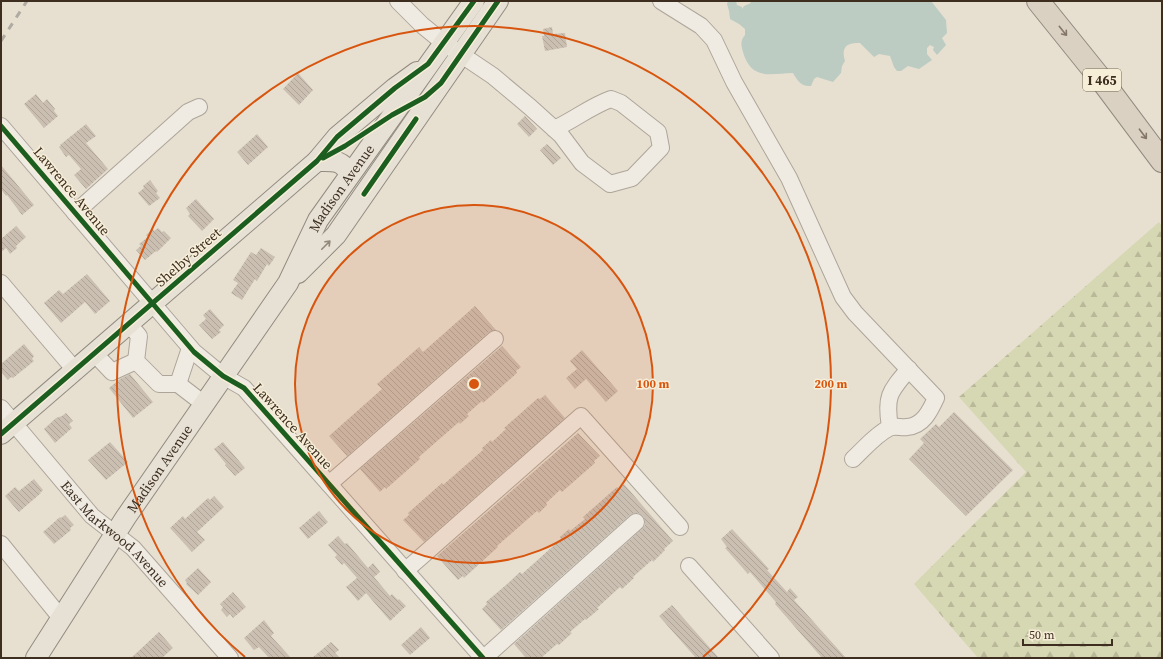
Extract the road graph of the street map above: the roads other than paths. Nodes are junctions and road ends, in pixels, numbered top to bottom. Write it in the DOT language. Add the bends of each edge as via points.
graph roads {
  1 [pos="474,1"];
  2 [pos="498,1"];
  3 [pos="662,1"];
  4 [pos="1038,1"];
  5 [pos="405,4"];
  6 [pos="444,43"];
  7 [pos="461,54"];
  8 [pos="428,64"];
  9 [pos="441,83"];
  10 [pos="199,107"];
  11 [pos="392,115"];
  12 [pos="1,126"];
  13 [pos="554,129"];
  14 [pos="317,161"];
  15 [pos="1162,161"];
  16 [pos="350,174"];
  17 [pos="74,213"];
  18 [pos="288,282"];
  19 [pos="1,283"];
  20 [pos="152,304"];
  21 [pos="129,324"];
  22 [pos="495,339"];
  23 [pos="190,348"];
  24 [pos="94,353"];
  25 [pos="136,361"];
  26 [pos="909,369"];
  27 [pos="75,370"];
  28 [pos="223,376"];
  29 [pos="178,384"];
  30 [pos="204,404"];
  31 [pos="1,408"];
  32 [pos="890,427"];
  33 [pos="7,428"];
  34 [pos="853,459"];
  35 [pos="329,484"];
  36 [pos="636,522"];
  37 [pos="680,527"];
  38 [pos="115,534"];
  39 [pos="1,544"];
  40 [pos="689,566"];
  41 [pos="405,571"];
  42 [pos="61,618"];
  43 [pos="36,658"];
  44 [pos="230,658"];
  45 [pos="483,658"];
  46 [pos="771,658"];
  1 -- 6 [label="main road, Madison Avenue"];
  2 -- 7 [label="main road, Madison Avenue"];
  3 -- 26 [label="street" via="701,26 714,40 738,89 789,178 843,297"];
  4 -- 15 [label="highway, I 465, one-way"];
  5 -- 6 [label="street" via="422,25"];
  6 -- 7 [label="street"];
  6 -- 8 [label="main road, Madison Avenue"];
  7 -- 9 [label="main road, Madison Avenue"];
  7 -- 13 [label="street" via="493,76"];
  8 -- 11 [label="main road, Madison Avenue"];
  8 -- 14 [label="main road, Shelby Street" via="394,88 337,137"];
  9 -- 11 [label="main road, Shelby Street" via="425,96"];
  18 -- 9 [label="main road, Madison Avenue, one-way" via="336,235"];
  10 -- 17 [label="street" via="188,112"];
  11 -- 14 [label="main road, Shelby Street"];
  11 -- 16 [label="main road, Madison Avenue"];
  12 -- 17 [label="street, Lawrence Avenue"];
  13 -- 13 [label="street" via="582,163 610,184 632,178 661,148 658,132 621,103 611,99 599,103"];
  14 -- 16 [label="main road" via="340,162"];
  14 -- 20 [label="main road, Shelby Street"];
  16 -- 18 [label="main road, Madison Avenue" via="318,220"];
  17 -- 20 [label="street, Lawrence Avenue"];
  18 -- 28 [label="main road, Madison Avenue"];
  19 -- 27 [label="street"];
  20 -- 21 [label="main road, Shelby Street"];
  20 -- 23 [label="street, Lawrence Avenue"];
  21 -- 24 [label="main road, Shelby Street"];
  21 -- 25 [label="street" via="139,336"];
  22 -- 35 [label="street"];
  23 -- 28 [label="street, Lawrence Avenue"];
  23 -- 29 [label="street"];
  24 -- 25 [label="street" via="112,372"];
  24 -- 27 [label="main road, Shelby Street"];
  25 -- 29 [label="street" via="158,384"];
  26 -- 32 [label="street" via="889,394 887,404"];
  26 -- 32 [label="street" via="936,398 928,414 919,424"];
  27 -- 33 [label="main road, Shelby Street"];
  28 -- 30 [label="main road, Madison Avenue"];
  28 -- 35 [label="street, Lawrence Avenue" via="244,388"];
  29 -- 30 [label="street"];
  30 -- 38 [label="main road, Madison Avenue"];
  31 -- 33 [label="street, East Markwood Avenue"];
  32 -- 34 [label="street"];
  33 -- 38 [label="street, East Markwood Avenue" via="92,516"];
  35 -- 41 [label="street, Lawrence Avenue"];
  36 -- 45 [label="street"];
  37 -- 41 [label="street" via="581,416"];
  38 -- 42 [label="main road, Madison Avenue"];
  38 -- 44 [label="street, East Markwood Avenue" via="133,548"];
  39 -- 42 [label="street"];
  40 -- 46 [label="street"];
  41 -- 45 [label="street, Lawrence Avenue"];
  42 -- 43 [label="main road, Madison Avenue"];
}
